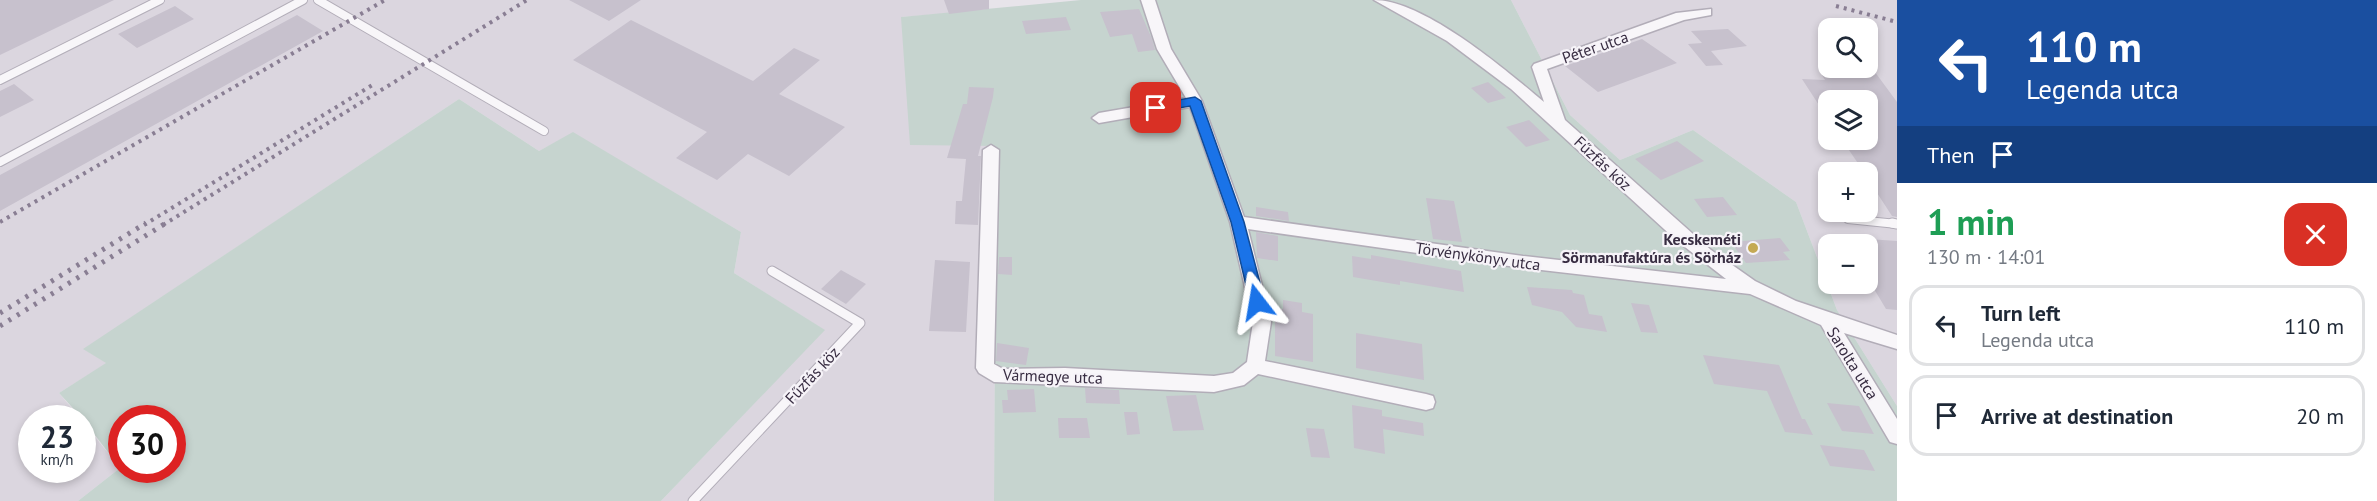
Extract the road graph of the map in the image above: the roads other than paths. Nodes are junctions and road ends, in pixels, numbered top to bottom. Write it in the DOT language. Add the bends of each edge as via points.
graph roads {
  1 [pos="160,0"];
  2 [pos="303,0"];
  3 [pos="318,0"];
  4 [pos="1148,0"];
  5 [pos="1381,0"];
  6 [pos="1706,12"];
  7 [pos="0,80"];
  8 [pos="1195,101"];
  9 [pos="1099,118"];
  10 [pos="1558,122"];
  11 [pos="544,131"];
  12 [pos="991,150"];
  13 [pos="0,162"];
  14 [pos="1238,222"];
  15 [pos="1877,222"];
  16 [pos="1897,224"];
  17 [pos="772,271"];
  18 [pos="1755,289"];
  19 [pos="1828,322"];
  20 [pos="1897,342"];
  21 [pos="1255,366"];
  22 [pos="1426,402"];
  23 [pos="1897,436"];
  24 [pos="693,501"];
  1 -- 7 [label="lane"];
  2 -- 13 [label="lane"];
  3 -- 11 [label="lane"];
  4 -- 8 [label="street" via="1164,49"];
  5 -- 10 [label="street, Fűzfás köz" via="1477,56"];
  6 -- 10 [label="street, Péter utca" via="1681,16 1539,67"];
  8 -- 9 [label="street"];
  8 -- 14 [label="street"];
  10 -- 18 [label="street, Fűzfás köz" via="1692,245"];
  12 -- 21 [label="street, Vármegye utca" via="985,368 1000,377 1065,376 1214,384 1238,380"];
  14 -- 18 [label="street, Törvénykönyv utca" via="1523,262"];
  14 -- 21 [label="street" via="1262,322"];
  15 -- 16 [label="lane"];
  17 -- 24 [label="lane, Fűzfás köz" via="860,323"];
  18 -- 19 [label="street, Fűzfás köz"];
  19 -- 20 [label="street, Fűzfás köz"];
  19 -- 23 [label="street, Sarolta utca"];
  21 -- 22 [label="street"];
}
